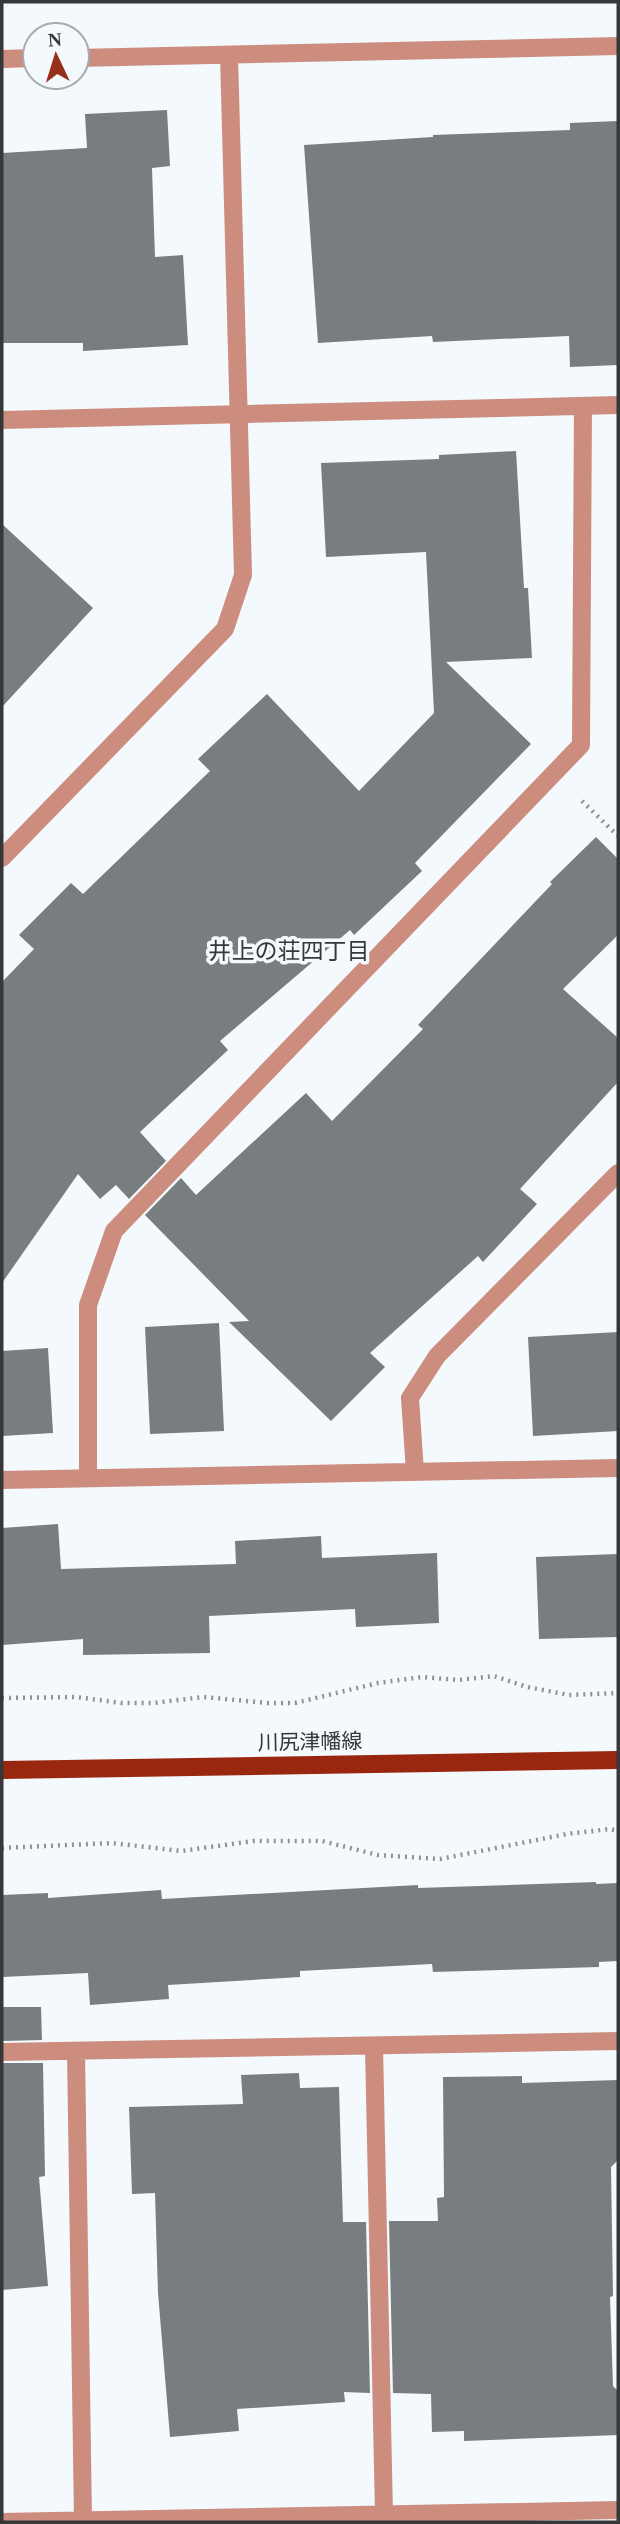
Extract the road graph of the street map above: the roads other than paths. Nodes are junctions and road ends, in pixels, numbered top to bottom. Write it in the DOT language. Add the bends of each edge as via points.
graph roads {
  1 [pos="618,46"];
  2 [pos="229,55"];
  3 [pos="21,58"];
  4 [pos="91,58"];
  5 [pos="2,59"];
  6 [pos="618,405"];
  7 [pos="583,406"];
  8 [pos="237,414"];
  9 [pos="2,420"];
  10 [pos="2,858"];
  11 [pos="618,1173"];
  12 [pos="618,1468"];
  13 [pos="415,1472"];
  14 [pos="88,1478"];
  15 [pos="2,1480"];
  16 [pos="618,1760"];
  17 [pos="2,1770"];
  18 [pos="618,2041"];
  19 [pos="374,2047"];
  20 [pos="76,2051"];
  21 [pos="2,2052"];
  22 [pos="618,2510"];
  23 [pos="384,2514"];
  24 [pos="83,2521"];
  25 [pos="2,2522"];
  1 -- 2 [label="street"];
  2 -- 4 [label="street"];
  2 -- 8 [label="street"];
  3 -- 5 [label="street"];
  6 -- 7 [label="street"];
  7 -- 8 [label="street"];
  7 -- 14 [label="street" via="581,745 114,1231 88,1305"];
  8 -- 9 [label="street"];
  8 -- 10 [label="street" via="243,575 225,629"];
  11 -- 13 [label="street" via="437,1356 410,1398"];
  12 -- 13 [label="street"];
  13 -- 14 [label="street"];
  14 -- 15 [label="street"];
  16 -- 17 [label="main road, 川尻津幡線"];
  18 -- 19 [label="street"];
  19 -- 20 [label="street"];
  19 -- 23 [label="street"];
  20 -- 21 [label="street"];
  20 -- 24 [label="street"];
  22 -- 23 [label="street"];
  23 -- 24 [label="street"];
  24 -- 25 [label="street"];
}
